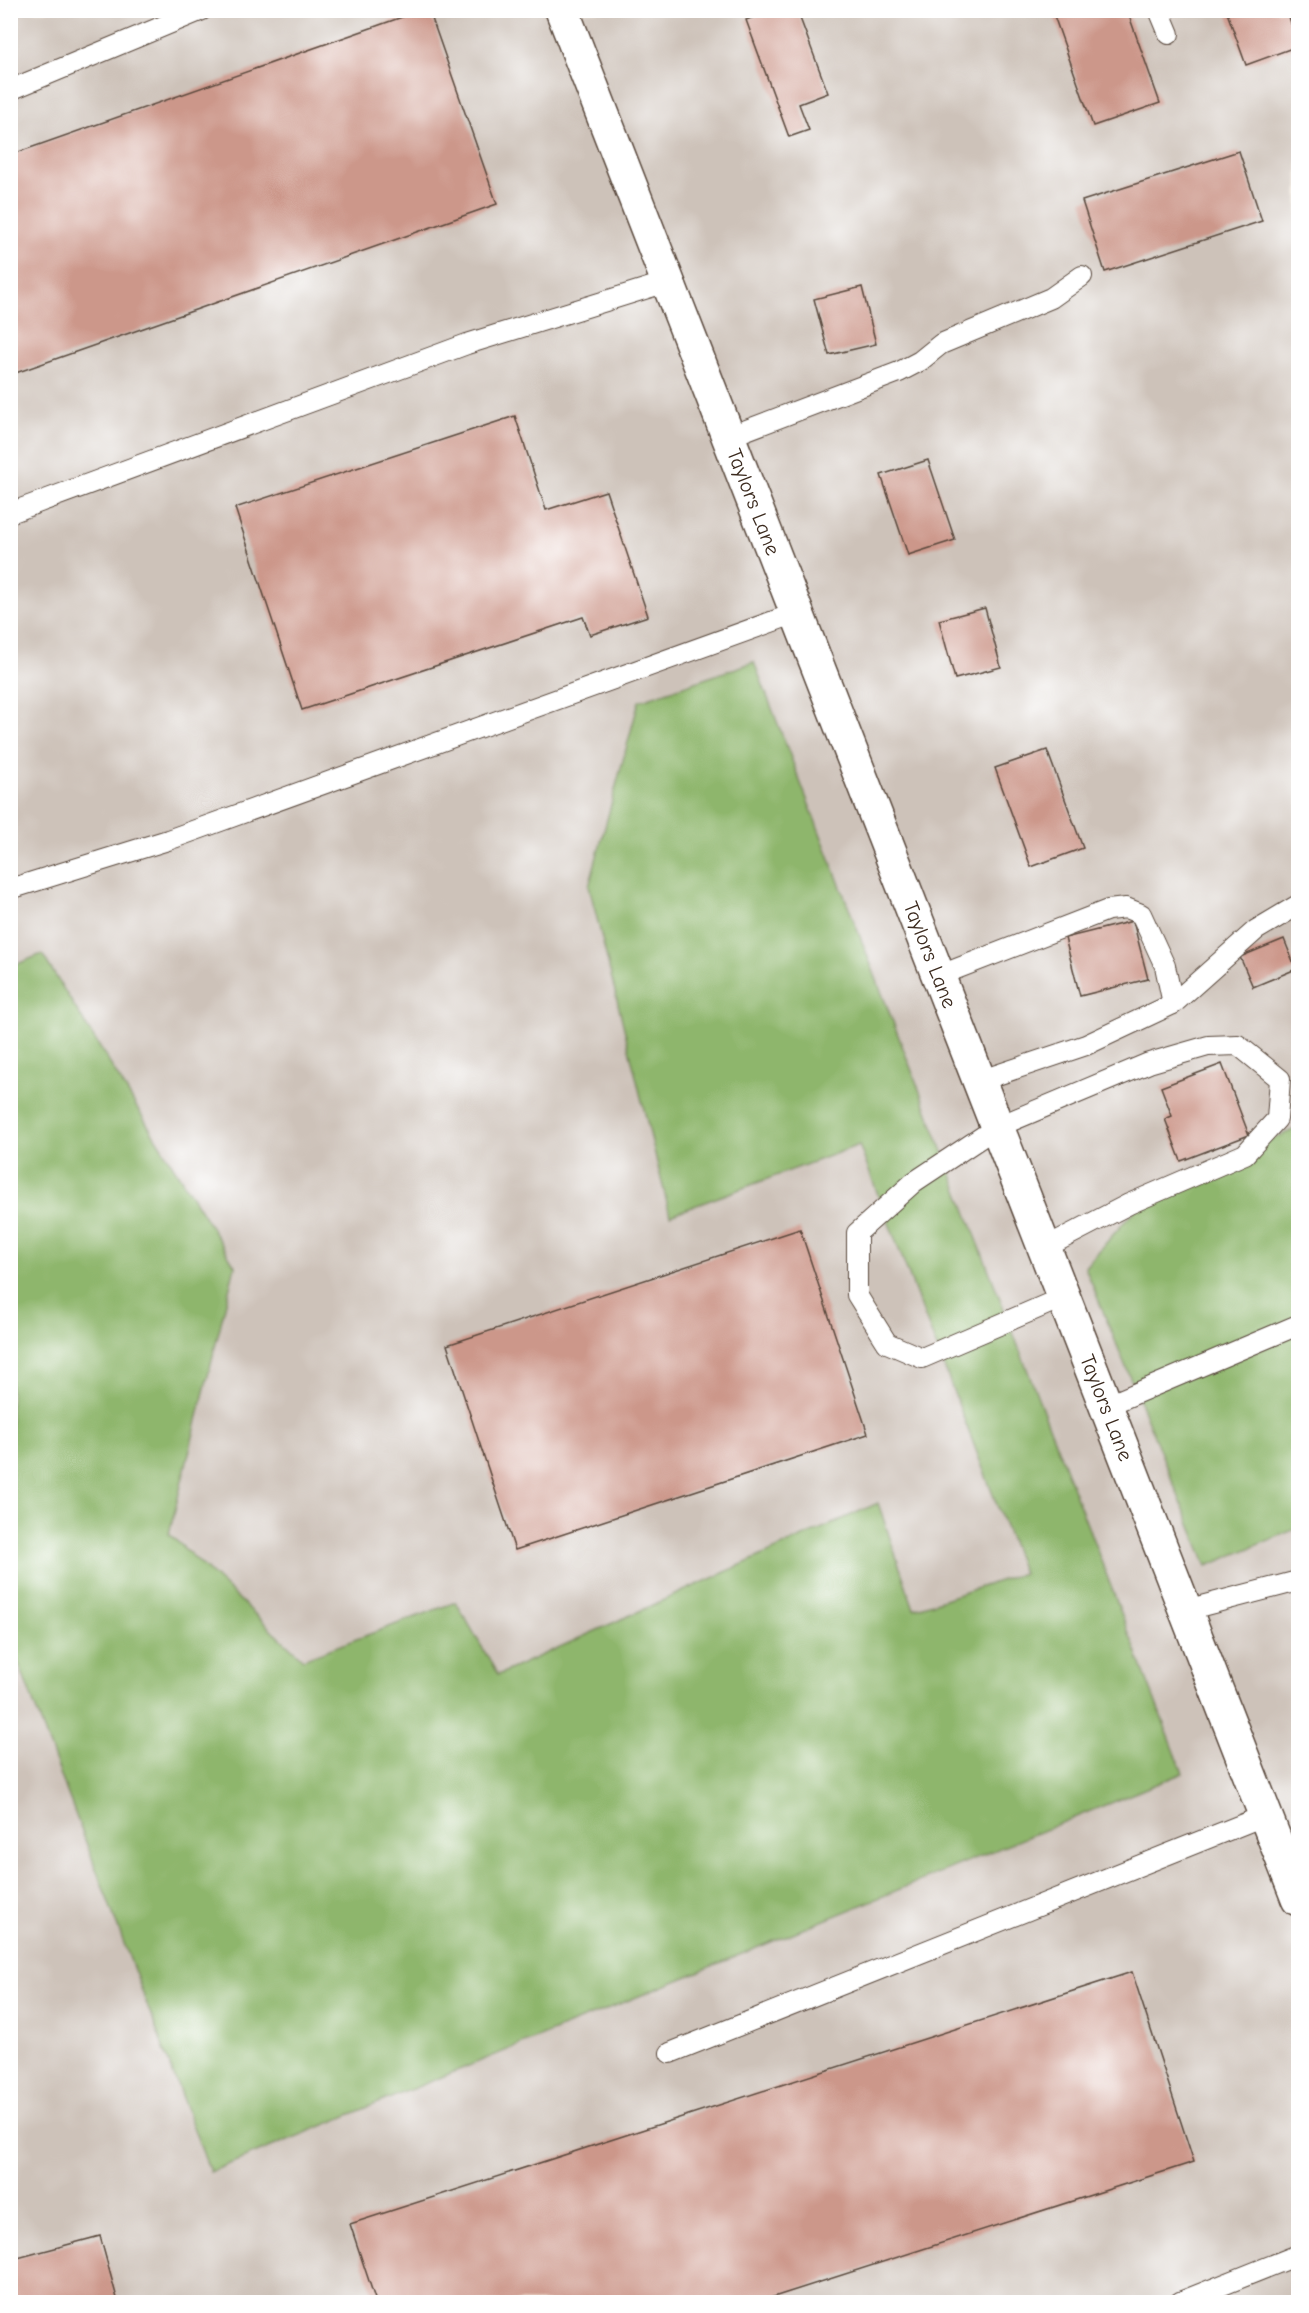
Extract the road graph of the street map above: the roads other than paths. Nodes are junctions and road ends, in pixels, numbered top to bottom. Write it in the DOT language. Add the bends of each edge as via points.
graph roads {
  1 [pos="202,10"];
  2 [pos="562,10"];
  3 [pos="1159,10"];
  4 [pos="1169,34"];
  5 [pos="10,90"];
  6 [pos="1083,276"];
  7 [pos="668,282"];
  8 [pos="728,437"];
  9 [pos="10,513"];
  10 [pos="796,613"];
  11 [pos="10,889"];
  12 [pos="1299,905"];
  13 [pos="938,976"];
  14 [pos="1173,1004"];
  15 [pos="979,1081"];
  16 [pos="997,1127"];
  17 [pos="1044,1248"];
  18 [pos="1064,1297"];
  19 [pos="1299,1325"];
  20 [pos="1106,1406"];
  21 [pos="1299,1581"];
  22 [pos="1186,1610"];
  23 [pos="1266,1815"];
  24 [pos="1296,1886"];
  25 [pos="670,2053"];
  26 [pos="1299,2255"];
  27 [pos="1180,2302"];
  1 -- 5 [label="lane"];
  2 -- 7 [label="street, Taylors Lane"];
  3 -- 4 [label="lane"];
  6 -- 8 [label="lane" via="1051,298 941,344 899,372"];
  7 -- 8 [label="street, Taylors Lane"];
  7 -- 9 [label="lane" via="467,344"];
  8 -- 10 [label="street, Taylors Lane"];
  10 -- 11 [label="lane" via="168,840"];
  10 -- 13 [label="street, Taylors Lane"];
  12 -- 14 [label="lane" via="1256,930"];
  13 -- 14 [label="lane" via="1108,910 1126,908 1141,914 1165,966"];
  13 -- 15 [label="street, Taylors Lane"];
  14 -- 15 [label="lane" via="1086,1046"];
  15 -- 16 [label="street, Taylors Lane"];
  16 -- 17 [label="street, Taylors Lane"];
  16 -- 17 [label="lane" via="1149,1063 1208,1046 1238,1045 1280,1079 1277,1119 1245,1154 1129,1204"];
  16 -- 18 [label="lane" via="914,1182 857,1233 857,1295 887,1343 922,1358"];
  17 -- 18 [label="street, Taylors Lane"];
  18 -- 20 [label="street, Taylors Lane"];
  19 -- 20 [label="lane"];
  20 -- 22 [label="street, Taylors Lane"];
  21 -- 22 [label="lane"];
  22 -- 23 [label="street, Taylors Lane"];
  23 -- 24 [label="street, Taylors Lane"];
  23 -- 25 [label="lane"];
  26 -- 27 [label="lane"];
}
